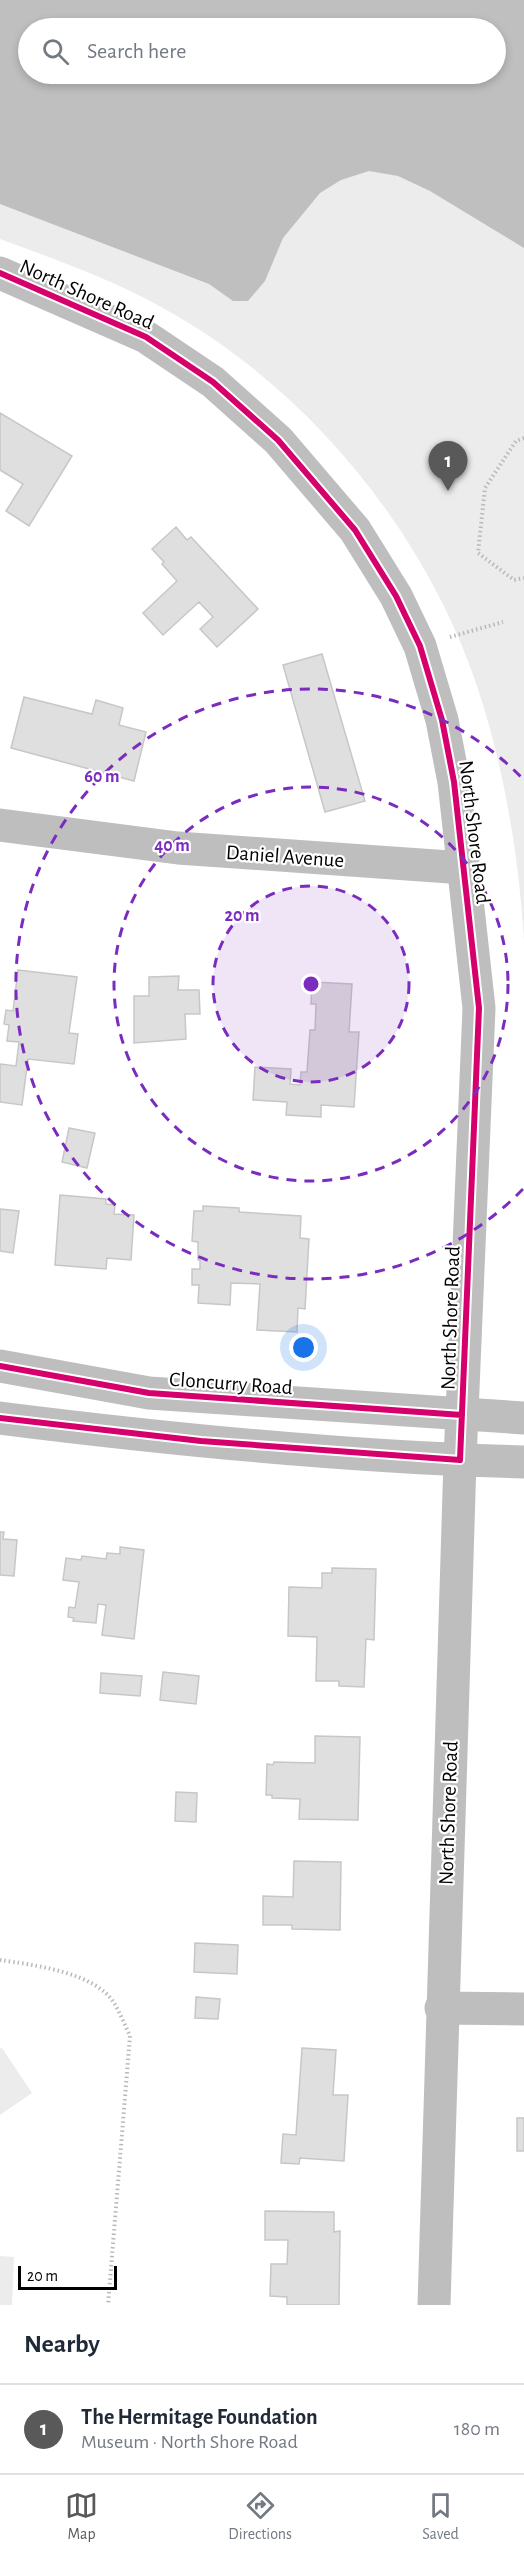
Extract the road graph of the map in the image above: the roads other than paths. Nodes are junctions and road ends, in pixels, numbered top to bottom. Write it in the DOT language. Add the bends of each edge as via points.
graph roads {
  1 [pos="0,273"];
  2 [pos="0,825"];
  3 [pos="464,868"];
  4 [pos="0,1366"];
  5 [pos="462,1415"];
  6 [pos="0,1418"];
  7 [pos="524,1418"];
  8 [pos="460,1460"];
  9 [pos="524,1462"];
  10 [pos="441,2008"];
  11 [pos="524,2009"];
  12 [pos="434,2305"];
  1 -- 3 [label="street, North Shore Road" via="146,337 213,382 278,440 355,530 396,596 420,645 442,720"];
  2 -- 3 [label="street, Daniel Avenue" via="178,848"];
  3 -- 5 [label="street, North Shore Road" via="479,1008"];
  4 -- 5 [label="street, Cloncurry Road" via="148,1393"];
  5 -- 7 [label="street, Cloncurry Road"];
  5 -- 8 [label="street, North Shore Road"];
  6 -- 8 [label="street" via="201,1441"];
  8 -- 9 [label="street"];
  8 -- 10 [label="street, North Shore Road"];
  10 -- 11 [label="street"];
  10 -- 12 [label="street, North Shore Road"];
}
